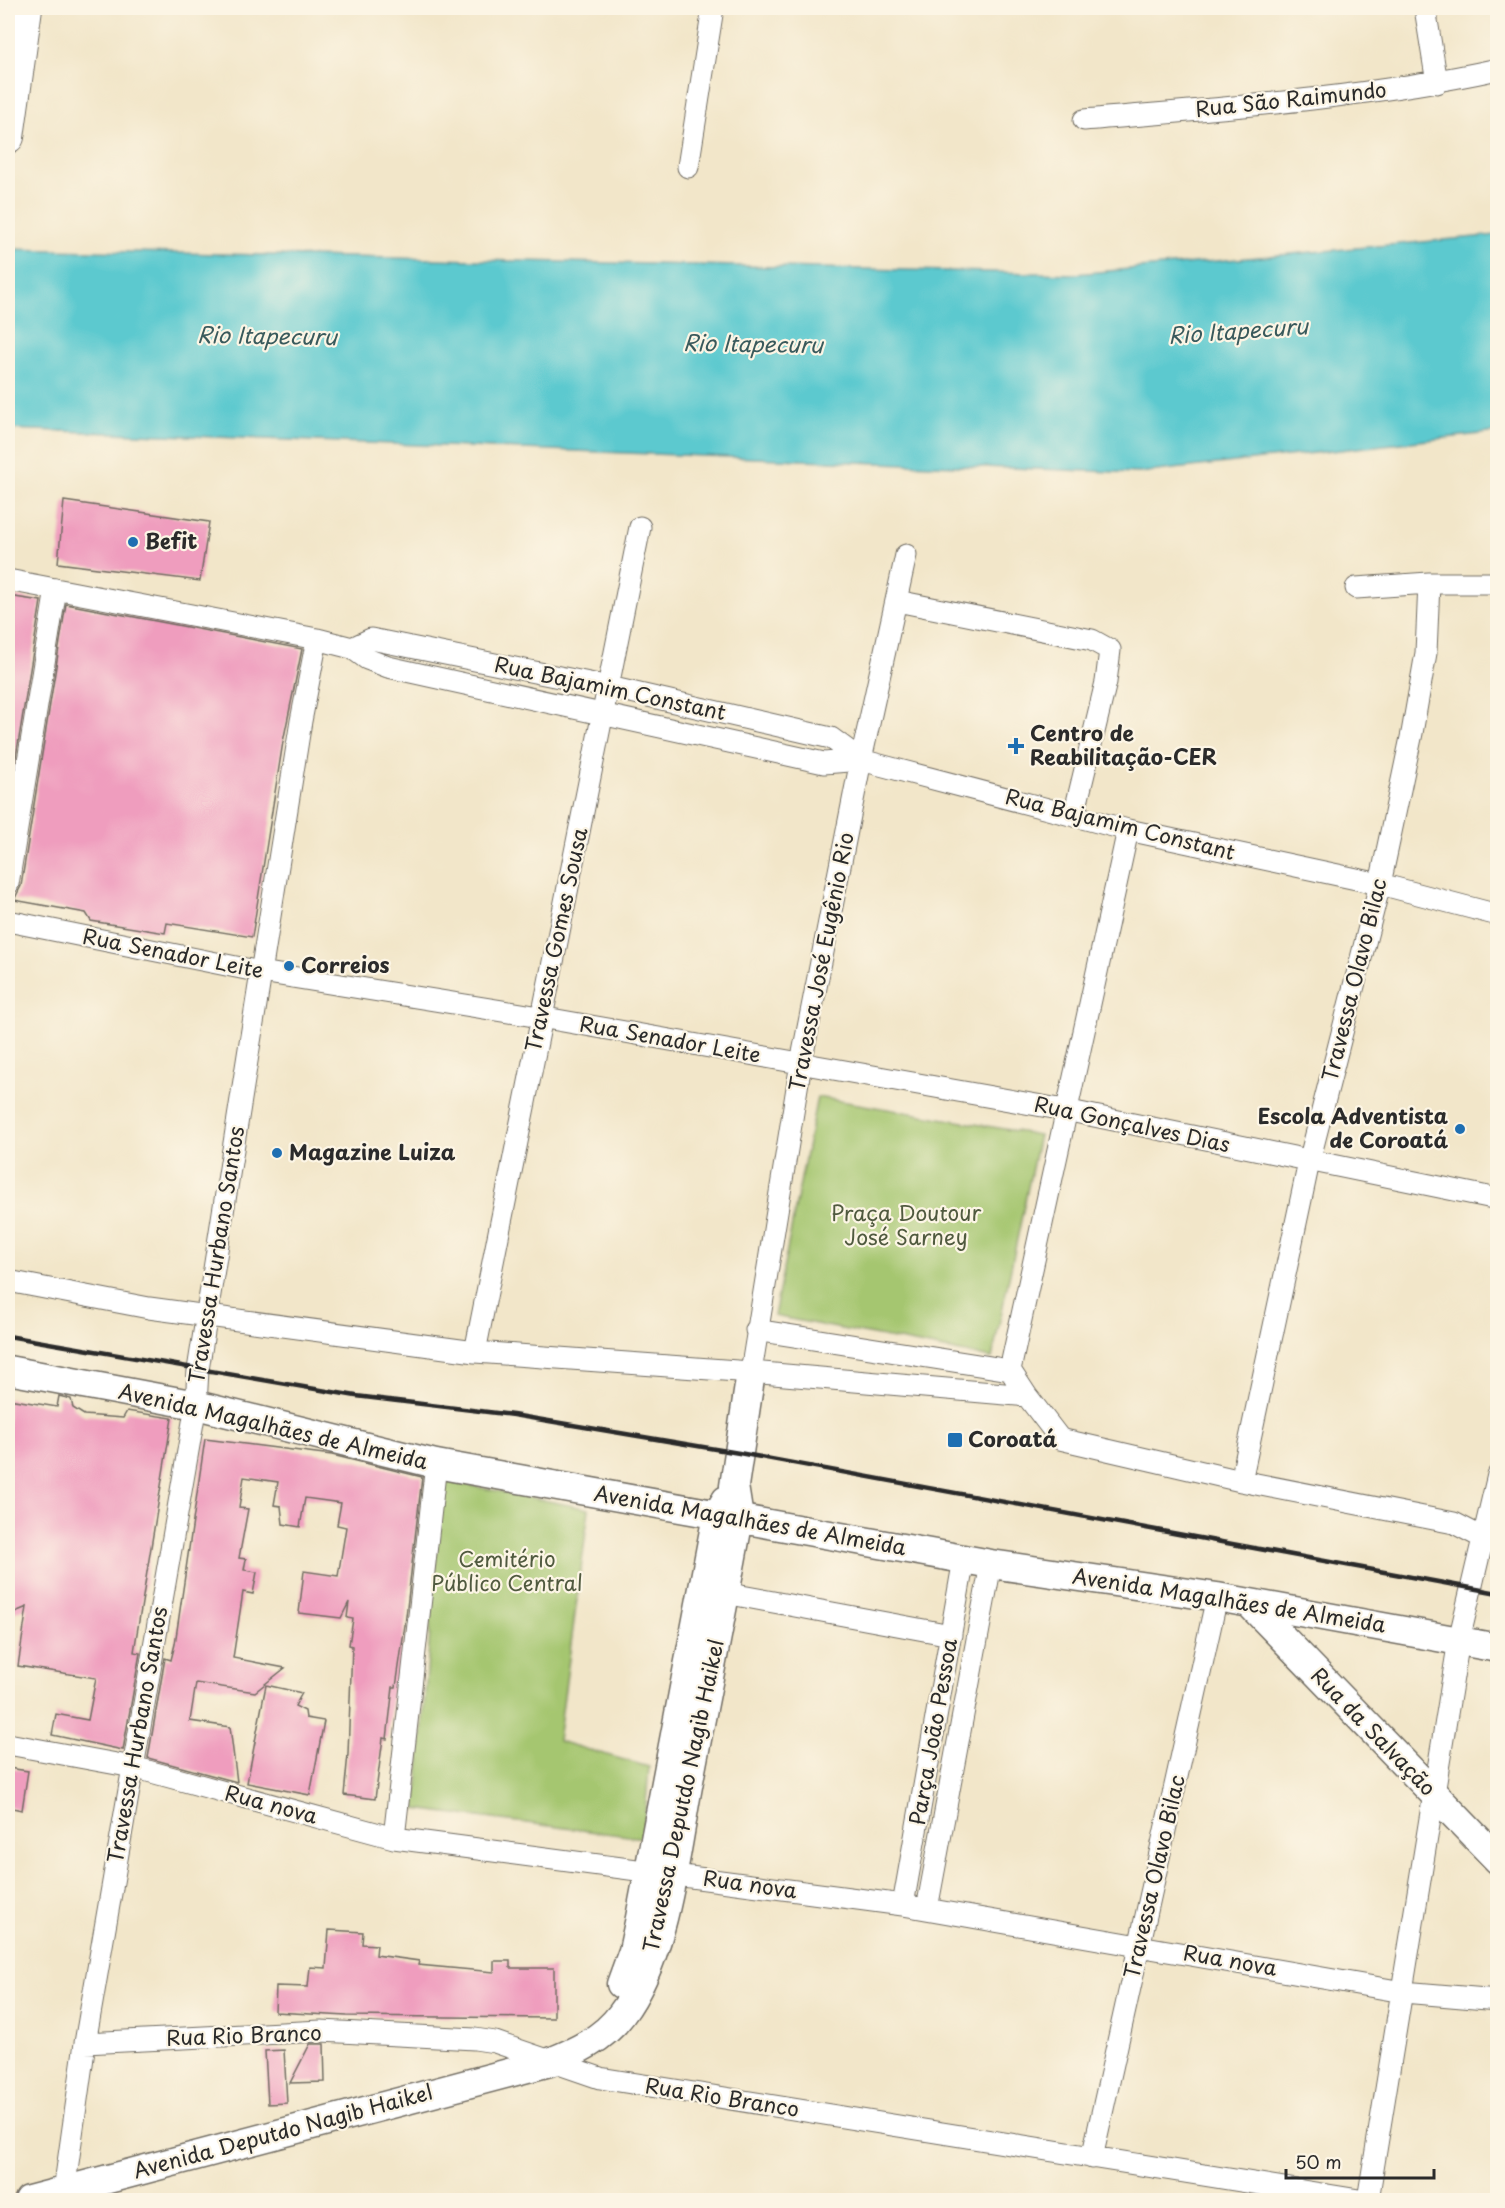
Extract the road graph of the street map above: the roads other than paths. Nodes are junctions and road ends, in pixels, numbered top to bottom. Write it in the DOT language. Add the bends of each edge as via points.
graph roads {
  1 [pos="26,8"];
  2 [pos="712,8"];
  3 [pos="1425,8"];
  4 [pos="1497,69"];
  5 [pos="1437,82"];
  6 [pos="1084,120"];
  7 [pos="8,137"];
  8 [pos="688,167"];
  9 [pos="640,527"];
  10 [pos="906,555"];
  11 [pos="8,580"];
  12 [pos="1429,583"];
  13 [pos="1497,583"];
  14 [pos="56,588"];
  15 [pos="1356,588"];
  16 [pos="897,601"];
  17 [pos="317,639"];
  18 [pos="352,648"];
  19 [pos="609,687"];
  20 [pos="604,714"];
  21 [pos="861,760"];
  22 [pos="1074,815"];
  23 [pos="1128,830"];
  24 [pos="8,884"];
  25 [pos="1380,884"];
  26 [pos="1497,915"];
  27 [pos="8,921"];
  28 [pos="261,972"];
  29 [pos="540,1017"];
  30 [pos="801,1063"];
  31 [pos="1065,1110"];
  32 [pos="1310,1162"];
  33 [pos="1497,1199"];
  34 [pos="8,1281"];
  35 [pos="207,1316"];
  36 [pos="756,1330"];
  37 [pos="475,1352"];
  38 [pos="1010,1370"];
  39 [pos="8,1371"];
  40 [pos="751,1372"];
  41 [pos="1027,1396"];
  42 [pos="196,1405"];
  43 [pos="436,1464"];
  44 [pos="1497,1475"];
  45 [pos="1241,1480"];
  46 [pos="728,1516"];
  47 [pos="1491,1530"];
  48 [pos="977,1562"];
  49 [pos="725,1593"];
  50 [pos="1217,1597"];
  51 [pos="1249,1603"];
  52 [pos="951,1635"];
  53 [pos="1459,1640"];
  54 [pos="1497,1648"];
  55 [pos="8,1744"];
  56 [pos="133,1767"];
  57 [pos="1434,1796"];
  58 [pos="394,1838"];
  59 [pos="1497,1860"];
  60 [pos="661,1872"];
  61 [pos="903,1905"];
  62 [pos="927,1909"];
  63 [pos="1140,1945"];
  64 [pos="1403,1992"];
  65 [pos="1497,2000"];
  66 [pos="85,2043"];
  67 [pos="543,2059"];
  68 [pos="1092,2158"];
  69 [pos="64,2191"];
  70 [pos="28,2200"];
  71 [pos="1359,2200"];
  72 [pos="1368,2200"];
  1 -- 7 [label="main road"];
  2 -- 8 [label="street"];
  3 -- 5 [label="street"];
  4 -- 5 [label="street, Rua São Raimundo"];
  5 -- 6 [label="street, Rua São Raimundo" via="1293,103"];
  9 -- 19 [label="street, Travessa Gomes Sousa"];
  10 -- 16 [label="street, Travessa José Eugênio Rio"];
  11 -- 14 [label="street, Rua Bajamim Constant"];
  12 -- 13 [label="street"];
  12 -- 15 [label="street"];
  12 -- 25 [label="street, Travessa Olavo Bilac" via="1422,682"];
  14 -- 17 [label="street, Rua Bajamim Constant"];
  14 -- 24 [label="street"];
  16 -- 21 [label="street, Travessa José Eugênio Rio"];
  16 -- 22 [label="street" via="1092,640 1110,650"];
  17 -- 18 [label="street, Rua Bajamim Constant"];
  17 -- 28 [label="street, Travessa Hurbano Santos"];
  18 -- 19 [label="street, Rua Bajamim Constant" via="371,639"];
  18 -- 20 [label="street, Rua Bajamim Constant" via="388,667"];
  19 -- 20 [label="street, Travessa Gomes Sousa"];
  19 -- 21 [label="street, Rua Bajamim Constant" via="831,738"];
  20 -- 21 [label="street, Rua Bajamim Constant" via="824,763"];
  20 -- 29 [label="street, Travessa Gomes Sousa"];
  21 -- 22 [label="street, Rua Bajamim Constant"];
  21 -- 30 [label="street, Travessa José Eugênio Rio"];
  22 -- 23 [label="street, Rua Bajamim Constant"];
  23 -- 25 [label="street, Rua Bajamim Constant"];
  23 -- 31 [label="street"];
  25 -- 26 [label="street, Rua Bajamim Constant"];
  25 -- 32 [label="street, Travessa Olavo Bilac"];
  27 -- 28 [label="street, Rua Senador Leite"];
  28 -- 29 [label="street, Rua Senador Leite"];
  28 -- 35 [label="street, Travessa Hurbano Santos"];
  29 -- 30 [label="street, Rua Senador Leite"];
  29 -- 37 [label="street, Travessa Gomes Sousa"];
  30 -- 31 [label="street, Rua Gonçalves Dias"];
  30 -- 36 [label="street, Travessa José Eugênio Rio"];
  31 -- 32 [label="street, Rua Gonçalves Dias"];
  31 -- 38 [label="street"];
  32 -- 33 [label="street, Rua Gonçalves Dias"];
  32 -- 45 [label="street, Travessa Olavo Bilac"];
  34 -- 35 [label="street"];
  35 -- 37 [label="street"];
  35 -- 42 [label="street, Travessa Hurbano Santos"];
  36 -- 38 [label="street"];
  36 -- 40 [label="street, Travessa José Eugênio Rio"];
  37 -- 40 [label="street"];
  38 -- 41 [label="street"];
  39 -- 42 [label="street, Avenida Magalhães de Almeida"];
  40 -- 41 [label="street"];
  40 -- 46 [label="street, Travessa Deputdo Nagib Haikel"];
  41 -- 45 [label="street" via="1060,1438"];
  42 -- 43 [label="street, Avenida Magalhães de Almeida"];
  42 -- 56 [label="street, Travessa Hurbano Santos"];
  43 -- 46 [label="street, Avenida Magalhães de Almeida"];
  43 -- 58 [label="street"];
  44 -- 47 [label="street"];
  45 -- 47 [label="street"];
  46 -- 48 [label="street, Avenida Magalhães de Almeida"];
  46 -- 49 [label="street, Travessa Deputdo Nagib Haikel"];
  46 -- 60 [label="street, Travessa Deputdo Nagib Haikel"];
  47 -- 53 [label="street" via="1469,1588"];
  48 -- 50 [label="street, Avenida Magalhães de Almeida"];
  48 -- 52 [label="street, Parça João Pessoa"];
  48 -- 62 [label="street, Parça João Pessoa"];
  49 -- 52 [label="street"];
  49 -- 60 [label="street, Travessa Deputdo Nagib Haikel"];
  50 -- 51 [label="street, Avenida Magalhães de Almeida"];
  50 -- 63 [label="street, Travessa Olavo Bilac"];
  51 -- 53 [label="street, Avenida Magalhães de Almeida"];
  51 -- 57 [label="street, Rua da Salvação"];
  52 -- 61 [label="street, Parça João Pessoa"];
  53 -- 54 [label="street, Avenida Magalhães de Almeida"];
  53 -- 57 [label="street"];
  55 -- 56 [label="street, Rua nova"];
  56 -- 58 [label="street, Rua nova"];
  56 -- 66 [label="street, Travessa Hurbano Santos"];
  57 -- 59 [label="street, Rua da Salvação"];
  57 -- 64 [label="street"];
  58 -- 60 [label="street, Rua nova"];
  60 -- 61 [label="street, Rua nova"];
  60 -- 67 [label="street, Travessa Deputdo Nagib Haikel" via="625,1976 611,2002 588,2028"];
  61 -- 62 [label="street, Rua nova"];
  62 -- 63 [label="street, Rua nova"];
  63 -- 64 [label="street, Rua nova"];
  63 -- 68 [label="street, Travessa Olavo Bilac"];
  64 -- 65 [label="street, Rua nova"];
  64 -- 72 [label="street"];
  66 -- 67 [label="street, Rua Rio Branco" via="321,2031 475,2039"];
  66 -- 69 [label="street, Travessa Hurbano Santos"];
  67 -- 68 [label="street, Rua Rio Branco" via="600,2078"];
  67 -- 69 [label="street, Avenida Deputdo Nagib Haikel"];
  68 -- 71 [label="street, Rua Rio Branco"];
  69 -- 70 [label="street, Avenida Deputdo Nagib Haikel"];
}
